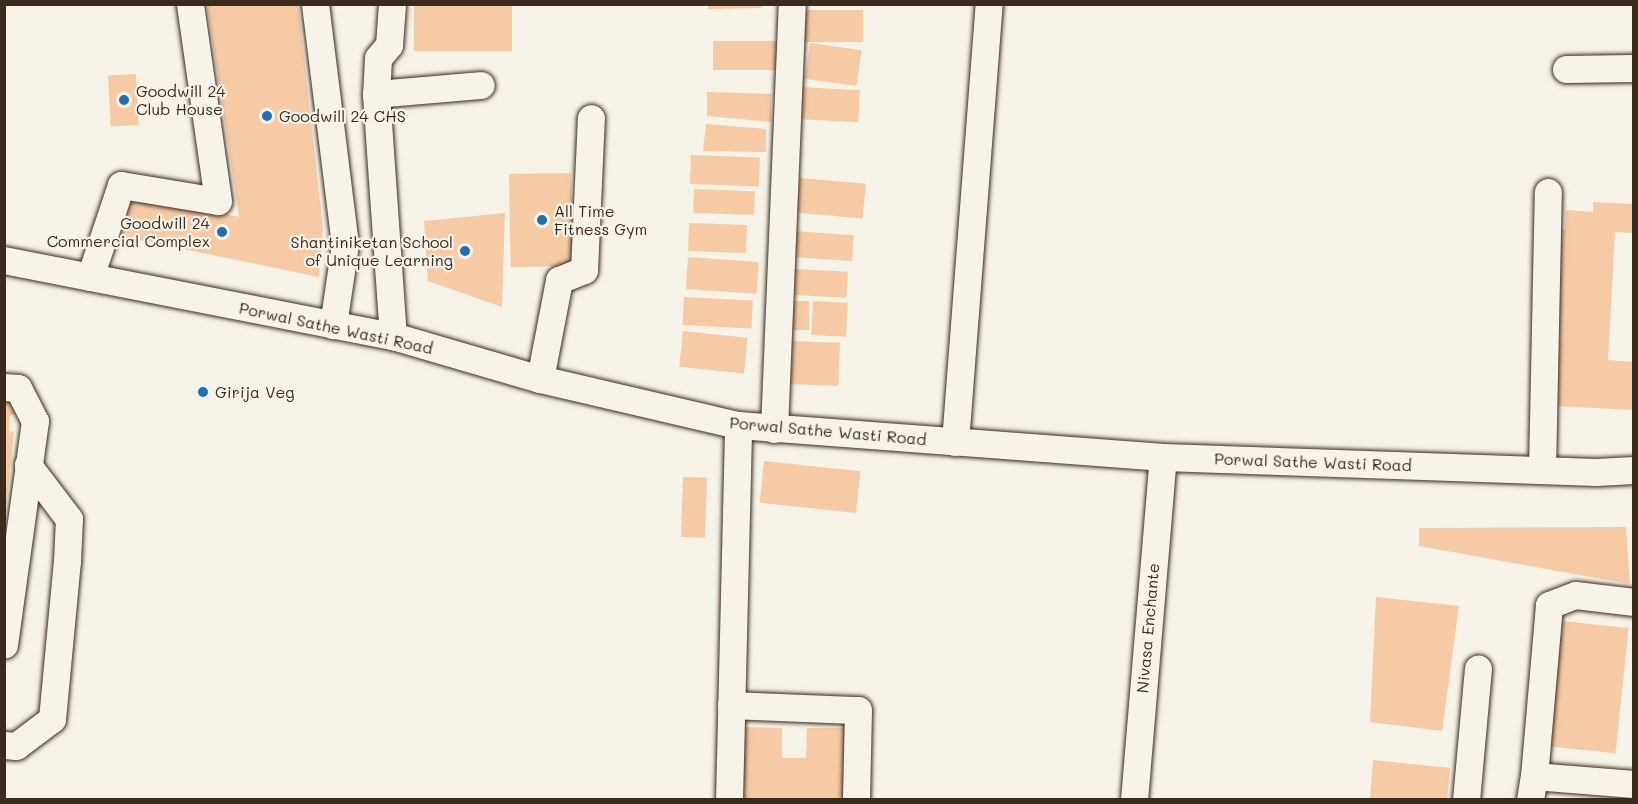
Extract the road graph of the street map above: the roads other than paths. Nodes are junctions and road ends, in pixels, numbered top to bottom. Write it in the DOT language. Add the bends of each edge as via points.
graph roads {
  1 [pos="190,4"];
  2 [pos="315,4"];
  3 [pos="392,4"];
  4 [pos="792,4"];
  5 [pos="988,4"];
  6 [pos="1566,69"];
  7 [pos="1634,69"];
  8 [pos="481,85"];
  9 [pos="376,94"];
  10 [pos="591,118"];
  11 [pos="1548,192"];
  12 [pos="4,260"];
  13 [pos="90,277"];
  14 [pos="333,325"];
  15 [pos="393,336"];
  16 [pos="540,379"];
  17 [pos="4,387"];
  18 [pos="738,425"];
  19 [pos="774,429"];
  20 [pos="955,442"];
  21 [pos="1162,456"];
  22 [pos="28,465"];
  23 [pos="1542,470"];
  24 [pos="1634,470"];
  25 [pos="1634,602"];
  26 [pos="4,645"];
  27 [pos="1478,669"];
  28 [pos="731,705"];
  29 [pos="4,745"];
  30 [pos="1634,784"];
  31 [pos="1532,788"];
  32 [pos="729,800"];
  33 [pos="856,800"];
  34 [pos="1134,800"];
  35 [pos="1466,800"];
  1 -- 13 [label="street" via="218,201 121,185"];
  2 -- 14 [label="street" via="345,244"];
  3 -- 9 [label="street" via="389,45 378,58"];
  4 -- 19 [label="street"];
  5 -- 20 [label="street"];
  6 -- 7 [label="street"];
  8 -- 9 [label="street"];
  9 -- 15 [label="street"];
  10 -- 16 [label="street" via="584,270 559,280"];
  11 -- 23 [label="street"];
  12 -- 13 [label="street, Porwal Sathe Wasti Road"];
  13 -- 14 [label="street, Porwal Sathe Wasti Road"];
  14 -- 15 [label="street, Porwal Sathe Wasti Road"];
  15 -- 16 [label="street, Porwal Sathe Wasti Road"];
  16 -- 18 [label="street, Porwal Sathe Wasti Road"];
  17 -- 22 [label="street" via="18,388 34,421"];
  18 -- 19 [label="street, Porwal Sathe Wasti Road"];
  18 -- 28 [label="street"];
  19 -- 20 [label="street, Porwal Sathe Wasti Road"];
  20 -- 21 [label="street, Porwal Sathe Wasti Road"];
  21 -- 23 [label="street, Porwal Sathe Wasti Road"];
  21 -- 34 [label="street, Nivasa Enchante"];
  22 -- 26 [label="street"];
  22 -- 29 [label="street" via="69,519 67,561 52,719 16,746"];
  23 -- 24 [label="street, Porwal Sathe Wasti Road"];
  25 -- 31 [label="street" via="1575,596 1549,605"];
  27 -- 35 [label="street"];
  28 -- 32 [label="street"];
  28 -- 33 [label="street" via="858,710"];
  30 -- 31 [label="street"];
}
